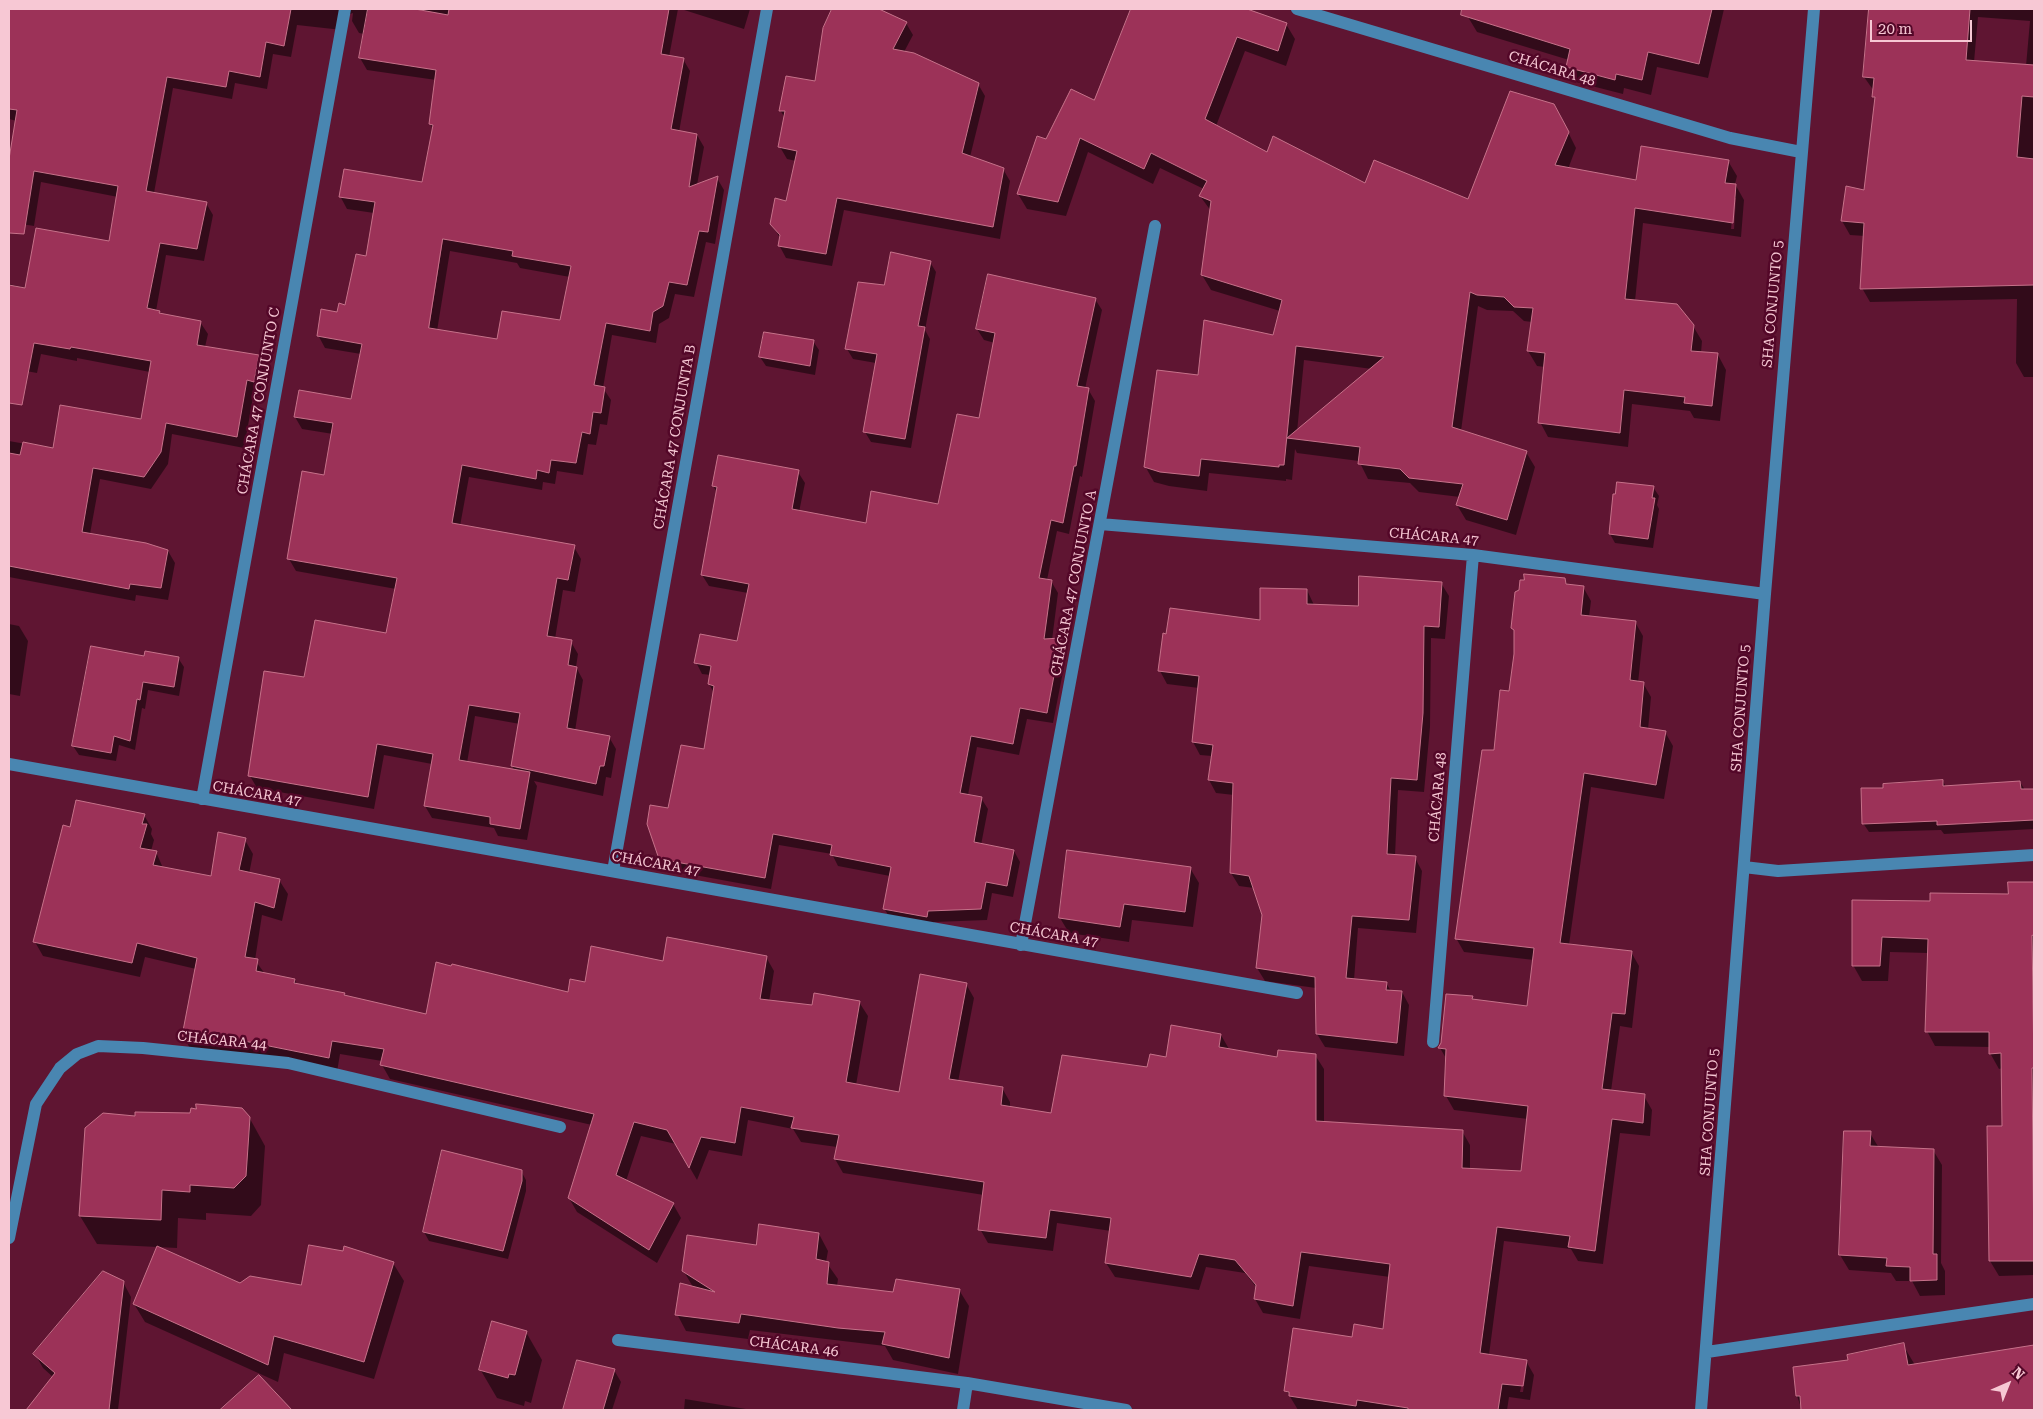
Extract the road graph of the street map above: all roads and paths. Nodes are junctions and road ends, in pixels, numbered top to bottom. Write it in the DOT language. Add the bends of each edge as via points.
graph roads {
  1 [pos="345,9"];
  2 [pos="767,9"];
  3 [pos="1297,9"];
  4 [pos="1814,9"];
  5 [pos="1801,152"];
  6 [pos="1155,226"];
  7 [pos="1100,524"];
  8 [pos="1474,555"];
  9 [pos="1765,594"];
  10 [pos="9,764"];
  11 [pos="202,799"];
  12 [pos="2034,855"];
  13 [pos="1744,867"];
  14 [pos="613,871"];
  15 [pos="1021,945"];
  16 [pos="1297,993"];
  17 [pos="1433,1042"];
  18 [pos="560,1127"];
  19 [pos="9,1238"];
  20 [pos="2034,1304"];
  21 [pos="618,1340"];
  22 [pos="1707,1352"];
  23 [pos="967,1383"];
  24 [pos="963,1410"];
  25 [pos="1126,1410"];
  26 [pos="1701,1410"];
  1 -- 11 [label="street, CHÁCARA 47 CONJUNTO C"];
  2 -- 14 [label="street, CHÁCARA 47 CONJUNTA B"];
  3 -- 5 [label="street, CHÁCARA 48" via="1730,138"];
  4 -- 5 [label="street, SHA CONJUNTO 5"];
  5 -- 9 [label="street, SHA CONJUNTO 5"];
  6 -- 7 [label="street, CHÁCARA 47 CONJUNTO A"];
  7 -- 8 [label="street, CHÁCARA 47"];
  7 -- 15 [label="street, CHÁCARA 47 CONJUNTO A"];
  8 -- 9 [label="street, CHÁCARA 47"];
  8 -- 17 [label="street, CHÁCARA 48"];
  9 -- 13 [label="street, SHA CONJUNTO 5"];
  10 -- 11 [label="street, CHÁCARA 47"];
  11 -- 14 [label="street, CHÁCARA 47"];
  12 -- 13 [label="street" via="1778,871"];
  13 -- 22 [label="street, SHA CONJUNTO 5"];
  14 -- 15 [label="street, CHÁCARA 47"];
  15 -- 16 [label="street, CHÁCARA 47"];
  18 -- 19 [label="street, CHÁCARA 44" via="288,1063 98,1046 77,1054 60,1068 36,1104"];
  20 -- 22 [label="street"];
  21 -- 23 [label="street, CHÁCARA 46"];
  22 -- 26 [label="street, SHA CONJUNTO 5"];
  23 -- 24 [label="street"];
  23 -- 25 [label="street, CHÁCARA 46"];
}
